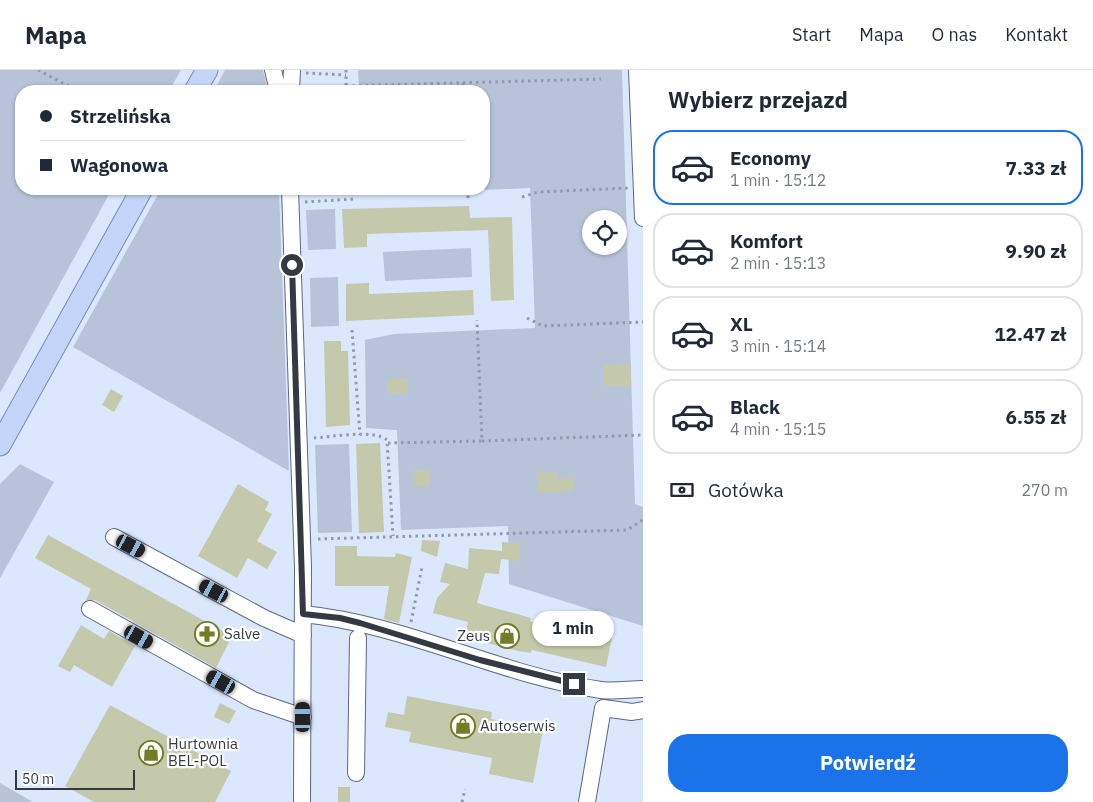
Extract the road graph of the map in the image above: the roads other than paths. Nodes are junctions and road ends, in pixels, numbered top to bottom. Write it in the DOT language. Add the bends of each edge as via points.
graph roads {
  1 [pos="207,70"];
  2 [pos="273,70"];
  3 [pos="637,70"];
  4 [pos="292,71"];
  5 [pos="198,85"];
  6 [pos="277,85"];
  7 [pos="291,85"];
  8 [pos="139,195"];
  9 [pos="290,196"];
  10 [pos="643,218"];
  11 [pos="0,445"];
  12 [pos="114,537"];
  13 [pos="90,609"];
  14 [pos="303,614"];
  15 [pos="303,635"];
  16 [pos="358,638"];
  17 [pos="643,689"];
  18 [pos="643,710"];
  19 [pos="303,717"];
  20 [pos="356,773"];
  21 [pos="302,802"];
  22 [pos="587,802"];
  1 -- 5 [label="main road"];
  2 -- 6 [label="street"];
  3 -- 10 [label="street"];
  4 -- 7 [label="street"];
  8 -- 11 [label="main road"];
  9 -- 14 [label="street"];
  12 -- 15 [label="street" via="264,618"];
  13 -- 19 [label="street" via="254,700"];
  14 -- 15 [label="street"];
  14 -- 17 [label="street" via="340,618 544,678 604,691"];
  15 -- 19 [label="street"];
  16 -- 20 [label="street"];
  18 -- 22 [label="street" via="632,712 603,708"];
  19 -- 21 [label="street"];
}
